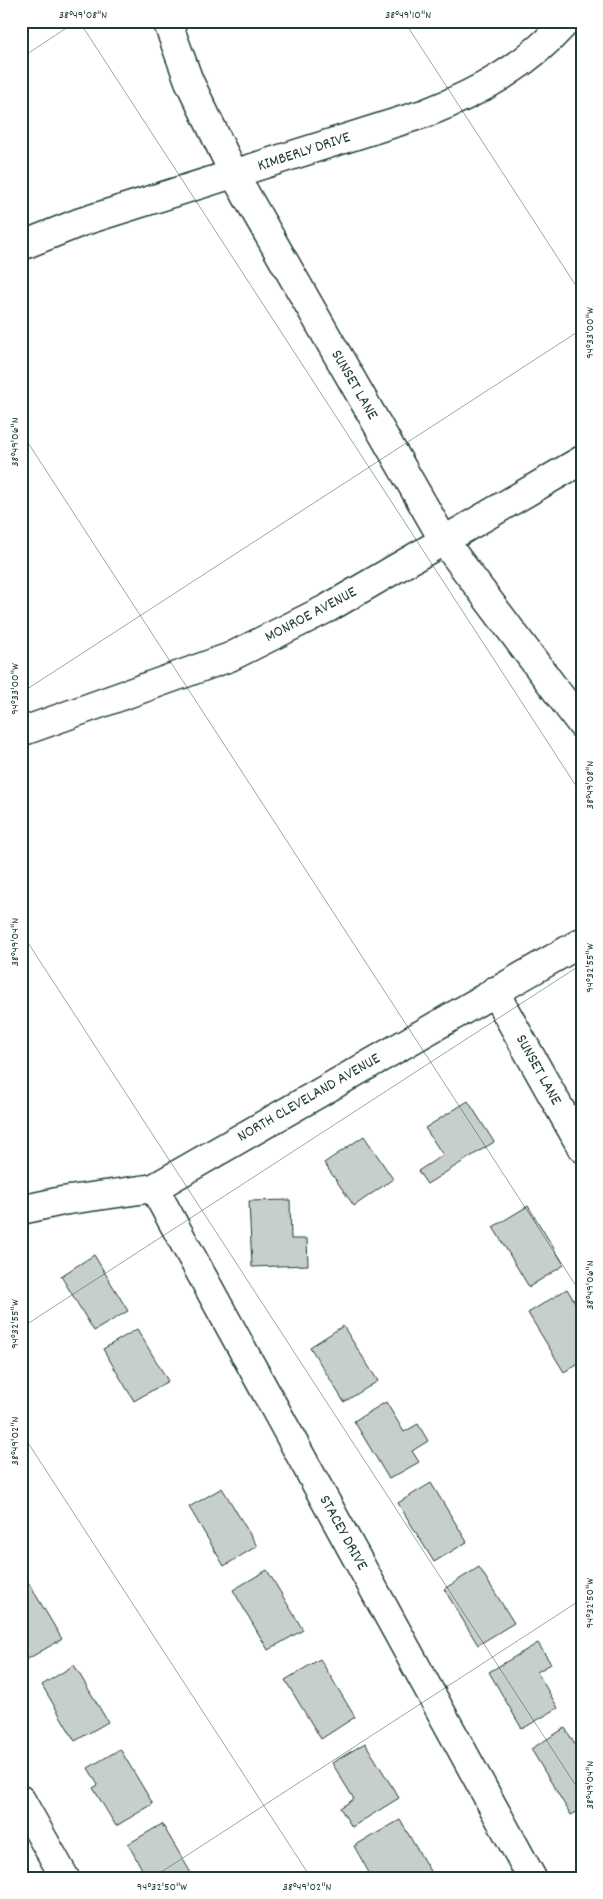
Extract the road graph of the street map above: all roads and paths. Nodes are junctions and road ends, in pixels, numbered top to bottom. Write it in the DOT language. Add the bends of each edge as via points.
graph roads {
  1 [pos="167,21"];
  2 [pos="567,21"];
  3 [pos="234,174"];
  4 [pos="21,246"];
  5 [pos="582,460"];
  6 [pos="444,541"];
  7 [pos="582,725"];
  8 [pos="21,732"];
  9 [pos="582,942"];
  10 [pos="494,991"];
  11 [pos="582,1148"];
  12 [pos="154,1188"];
  13 [pos="21,1210"];
  14 [pos="21,1800"];
  15 [pos="65,1878"];
  16 [pos="532,1878"];
  1 -- 3 [label="street, SUNSET LANE" via="189,81"];
  2 -- 3 [label="street, KIMBERLY DRIVE" via="513,70 469,96 426,113"];
  3 -- 4 [label="street, KIMBERLY DRIVE" via="81,222"];
  3 -- 6 [label="street, SUNSET LANE"];
  5 -- 6 [label="street, MONROE AVENUE"];
  6 -- 7 [label="street, SUNSET LANE"];
  6 -- 8 [label="street, MONROE AVENUE" via="328,608 230,657"];
  9 -- 10 [label="street, NORTH CLEVELAND AVENUE"];
  10 -- 11 [label="street, SUNSET LANE"];
  10 -- 12 [label="street, NORTH CLEVELAND AVENUE"];
  12 -- 13 [label="street, NORTH CLEVELAND AVENUE"];
  12 -- 16 [label="street, STACEY DRIVE"];
  14 -- 15 [label="street"];
}
